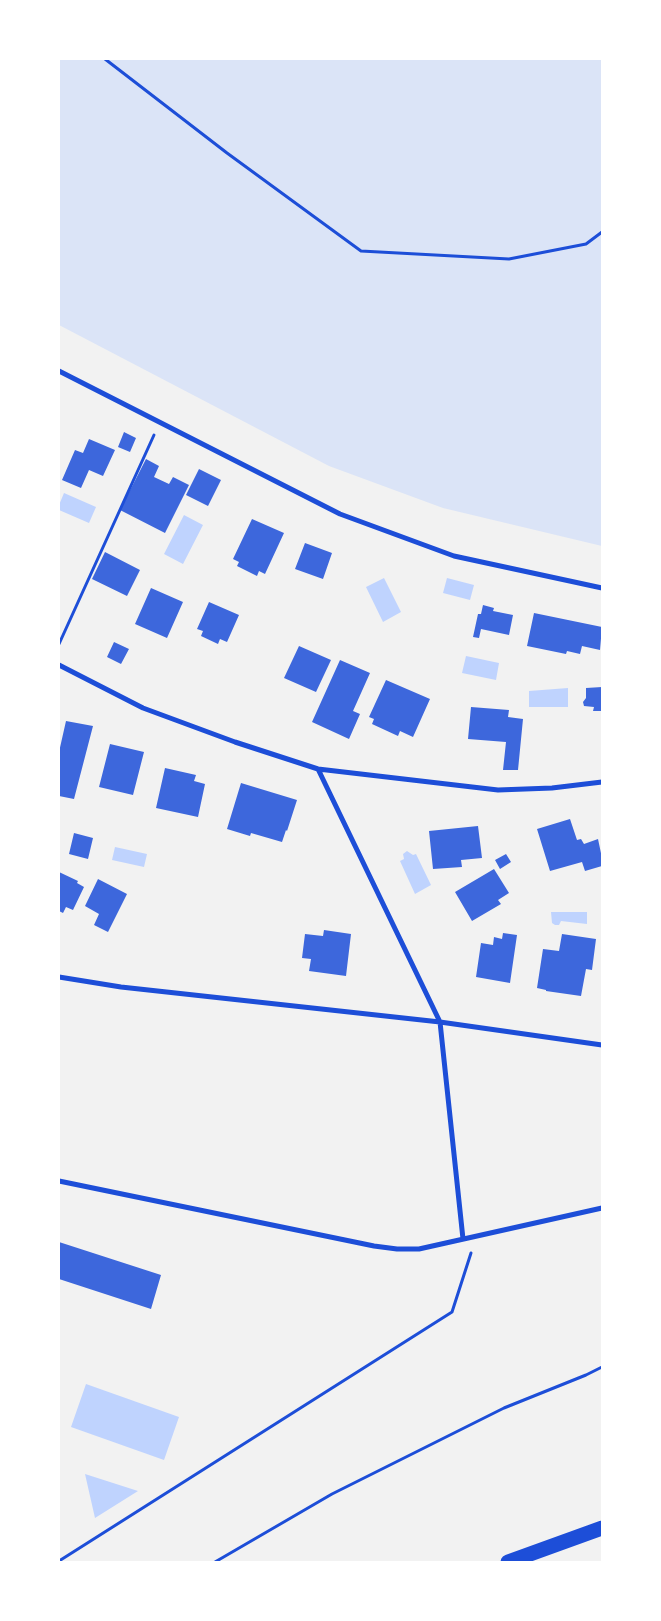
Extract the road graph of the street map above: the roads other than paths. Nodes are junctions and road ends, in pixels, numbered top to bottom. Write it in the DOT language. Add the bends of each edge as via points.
graph roads {
  1 [pos="59,371"];
  2 [pos="602,588"];
  3 [pos="59,665"];
  4 [pos="318,769"];
  5 [pos="602,782"];
  6 [pos="59,977"];
  7 [pos="440,1022"];
  8 [pos="602,1045"];
  9 [pos="59,1181"];
  10 [pos="602,1208"];
  11 [pos="463,1239"];
  12 [pos="602,1528"];
  13 [pos="508,1562"];
  1 -- 2 [label="street" via="340,514 454,556"];
  3 -- 4 [label="street" via="143,708"];
  4 -- 5 [label="street" via="498,790"];
  4 -- 7 [label="street"];
  6 -- 7 [label="street" via="121,987"];
  7 -- 8 [label="street"];
  7 -- 11 [label="street"];
  9 -- 11 [label="street" via="374,1246 420,1249"];
  10 -- 11 [label="street"];
  12 -- 13 [label="highway"];
}
